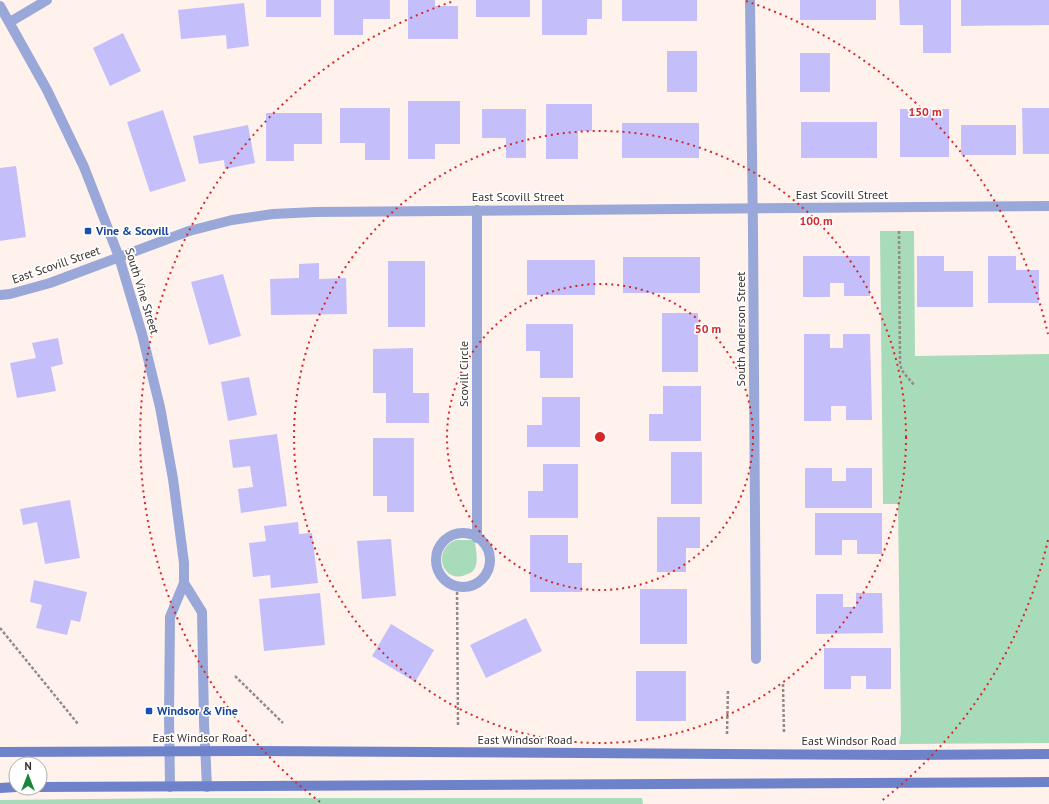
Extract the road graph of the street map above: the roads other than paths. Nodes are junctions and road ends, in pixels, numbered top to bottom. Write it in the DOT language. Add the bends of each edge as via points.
graph roads {
  1 [pos="47,0"];
  2 [pos="750,0"];
  3 [pos="0,6"];
  4 [pos="10,22"];
  5 [pos="1049,206"];
  6 [pos="753,208"];
  7 [pos="477,210"];
  8 [pos="119,257"];
  9 [pos="0,295"];
  10 [pos="477,538"];
  11 [pos="184,582"];
  12 [pos="756,659"];
  13 [pos="170,751"];
  14 [pos="206,751"];
  15 [pos="0,752"];
  16 [pos="1049,754"];
  17 [pos="1049,782"];
  18 [pos="48,787"];
  19 [pos="170,787"];
  20 [pos="207,787"];
  1 -- 4 [label="street"];
  2 -- 6 [label="street, South Anderson Street"];
  3 -- 4 [label="street, South Vine Street"];
  4 -- 8 [label="street, South Vine Street" via="47,90 84,168"];
  5 -- 6 [label="street, East Scovill Street"];
  6 -- 7 [label="street, East Scovill Street"];
  6 -- 12 [label="street, South Anderson Street"];
  7 -- 8 [label="street, East Scovill Street" via="273,214 232,220 189,231"];
  7 -- 10 [label="street, Scovill Circle"];
  8 -- 9 [label="street, East Scovill Street" via="50,283"];
  8 -- 11 [label="street, South Vine Street" via="160,407 174,480"];
  10 -- 10 [label="street" via="488,552 488,570 476,584 467,587 449,584 438,571 438,550 445,540 452,536 469,534"];
  11 -- 13 [label="street, South Vine Street" via="170,617"];
  11 -- 14 [label="street" via="202,612"];
  13 -- 14 [label="main road, East Windsor Road"];
  13 -- 15 [label="main road, East Windsor Road"];
  13 -- 19 [label="street, South Vine Street"];
  14 -- 16 [label="main road, East Windsor Road"];
  14 -- 20 [label="street"];
  17 -- 20 [label="main road"];
  18 -- 19 [label="main road"];
  19 -- 20 [label="main road"];
}
